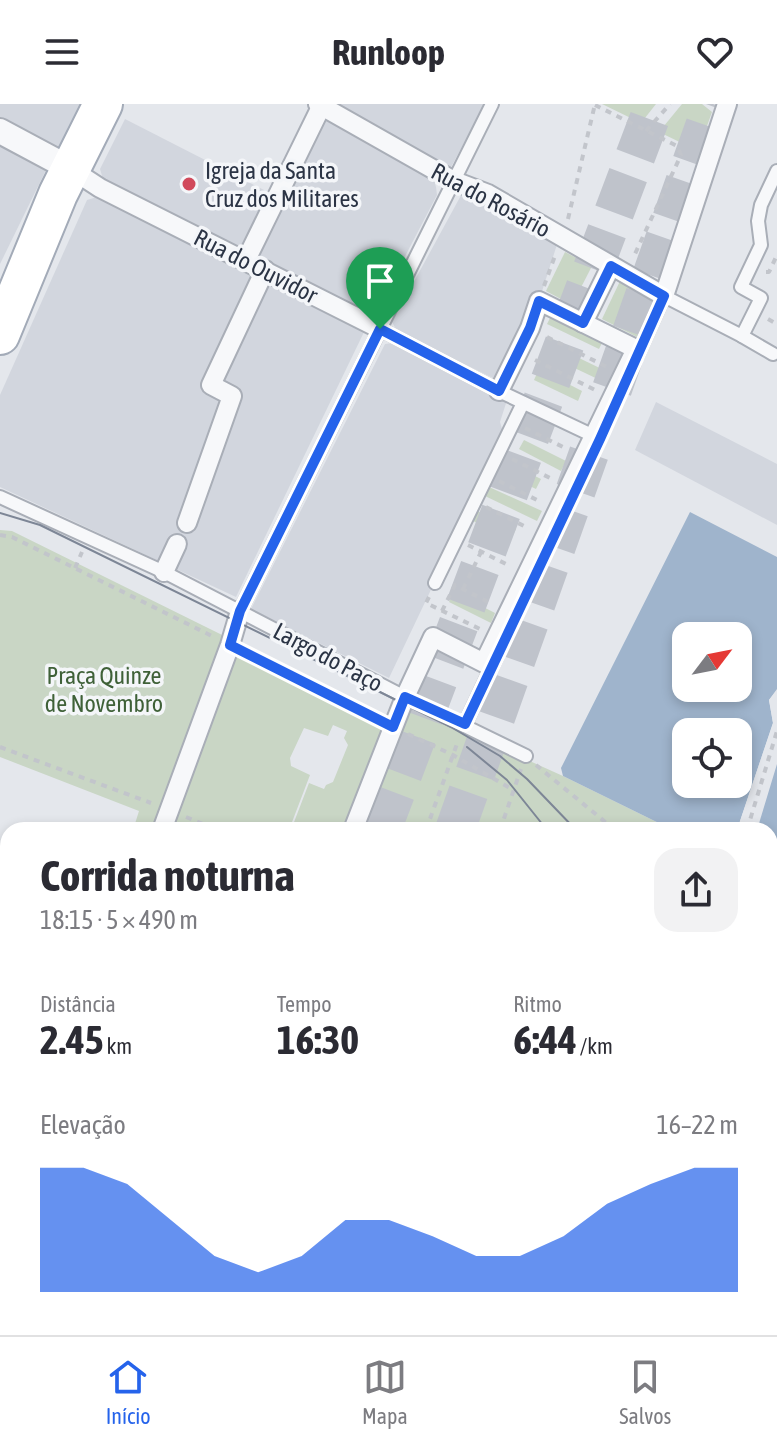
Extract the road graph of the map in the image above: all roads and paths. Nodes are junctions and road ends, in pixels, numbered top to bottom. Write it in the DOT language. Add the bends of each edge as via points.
graph roads {
  1 [pos="103,104"];
  2 [pos="492,104"];
  3 [pos="595,104"];
  4 [pos="670,104"];
  5 [pos="727,104"];
  6 [pos="320,105"];
  7 [pos="0,131"];
  8 [pos="646,131"];
  9 [pos="71,169"];
  10 [pos="777,171"];
  11 [pos="454,181"];
  12 [pos="562,237"];
  13 [pos="246,260"];
  14 [pos="265,270"];
  15 [pos="618,270"];
  16 [pos="664,296"];
  17 [pos="539,301"];
  18 [pos="583,323"];
  19 [pos="530,328"];
  20 [pos="380,329"];
  21 [pos="0,335"];
  22 [pos="742,336"];
  23 [pos="518,352"];
  24 [pos="773,354"];
  25 [pos="624,375"];
  26 [pos="499,391"];
  27 [pos="612,399"];
  28 [pos="523,403"];
  29 [pos="513,423"];
  30 [pos="597,438"];
  31 [pos="499,452"];
  32 [pos="584,457"];
  33 [pos="487,476"];
  34 [pos="569,488"];
  35 [pos="0,497"];
  36 [pos="487,508"];
  37 [pos="558,511"];
  38 [pos="187,523"];
  39 [pos="0,535"];
  40 [pos="545,537"];
  41 [pos="177,544"];
  42 [pos="471,547"];
  43 [pos="481,552"];
  44 [pos="164,572"];
  45 [pos="527,574"];
  46 [pos="435,583"];
  47 [pos="463,589"];
  48 [pos="240,611"];
  49 [pos="442,611"];
  50 [pos="508,613"];
  51 [pos="496,637"];
  52 [pos="230,645"];
  53 [pos="405,697"];
  54 [pos="394,724"];
  55 [pos="465,724"];
  56 [pos="777,731"];
  57 [pos="0,747"];
  58 [pos="453,755"];
  59 [pos="526,756"];
  60 [pos="515,791"];
  61 [pos="170,810"];
  62 [pos="165,822"];
  63 [pos="199,822"];
  64 [pos="356,822"];
  65 [pos="429,822"];
  66 [pos="503,822"];
  67 [pos="605,822"];
  68 [pos="749,822"];
  1 -- 9 [label="main road"];
  2 -- 11 [label="lane"];
  3 -- 8 [label="path"];
  3 -- 12 [label="path"];
  4 -- 8 [label="path"];
  5 -- 16 [label="street"];
  6 -- 11 [label="street, Rua do Rosário"];
  6 -- 13 [label="street"];
  7 -- 9 [label="street, Rua do Ouvidor"];
  8 -- 15 [label="path" via="677,146 681,155"];
  9 -- 13 [label="street, Rua do Ouvidor"];
  9 -- 21 [label="main road"];
  10 -- 22 [label="lane" via="761,205 761,245 741,287 761,298"];
  11 -- 12 [label="street, Rua do Rosário" via="488,194"];
  11 -- 20 [label="lane"];
  12 -- 15 [label="street, Rua do Rosário"];
  12 -- 17 [label="path"];
  13 -- 14 [label="street, Rua do Ouvidor"];
  14 -- 20 [label="street, Rua do Ouvidor"];
  14 -- 38 [label="street" via="211,385 232,396"];
  15 -- 16 [label="street, Rua do Rosário"];
  15 -- 18 [label="street"];
  16 -- 22 [label="lane"];
  16 -- 30 [label="lane"];
  17 -- 18 [label="street"];
  17 -- 19 [label="street"];
  18 -- 25 [label="street" via="636,349"];
  19 -- 23 [label="street"];
  19 -- 25 [label="path"];
  20 -- 26 [label="lane, Rua do Ouvidor"];
  20 -- 48 [label="lane"];
  22 -- 24 [label="lane"];
  23 -- 26 [label="street"];
  23 -- 27 [label="path"];
  25 -- 27 [label="street"];
  26 -- 28 [label="lane, Rua do Ouvidor"];
  27 -- 30 [label="street"];
  28 -- 29 [label="lane"];
  28 -- 30 [label="lane, Rua do Ouvidor"];
  29 -- 31 [label="lane"];
  29 -- 32 [label="path"];
  30 -- 32 [label="street"];
  30 -- 55 [label="lane"];
  31 -- 33 [label="lane"];
  31 -- 34 [label="path"];
  32 -- 34 [label="street"];
  33 -- 37 [label="path"];
  33 -- 46 [label="lane"];
  34 -- 37 [label="street"];
  35 -- 44 [label="lane, Largo do Paço"];
  36 -- 40 [label="path"];
  37 -- 40 [label="street"];
  39 -- 52 [label="path"];
  40 -- 45 [label="street"];
  41 -- 44 [label="street"];
  42 -- 43 [label="path"];
  43 -- 45 [label="path"];
  43 -- 47 [label="path"];
  44 -- 48 [label="lane, Largo do Paço"];
  45 -- 50 [label="street"];
  46 -- 49 [label="path" via="426,603"];
  47 -- 49 [label="path" via="455,585"];
  47 -- 50 [label="path"];
  48 -- 52 [label="street"];
  48 -- 53 [label="lane, Largo do Paço"];
  49 -- 51 [label="path"];
  50 -- 51 [label="street"];
  51 -- 53 [label="street" via="484,663 433,637"];
  52 -- 54 [label="path"];
  52 -- 61 [label="street"];
  53 -- 54 [label="street"];
  53 -- 55 [label="lane, Largo do Paço"];
  54 -- 58 [label="path"];
  54 -- 64 [label="street"];
  55 -- 58 [label="path"];
  55 -- 59 [label="lane, Largo do Paço"];
  56 -- 68 [label="path"];
  57 -- 61 [label="path"];
  58 -- 60 [label="path"];
  58 -- 65 [label="path"];
  59 -- 60 [label="path"];
  59 -- 67 [label="path"];
  60 -- 66 [label="path"];
  61 -- 62 [label="street"];
  61 -- 63 [label="path"];
}
